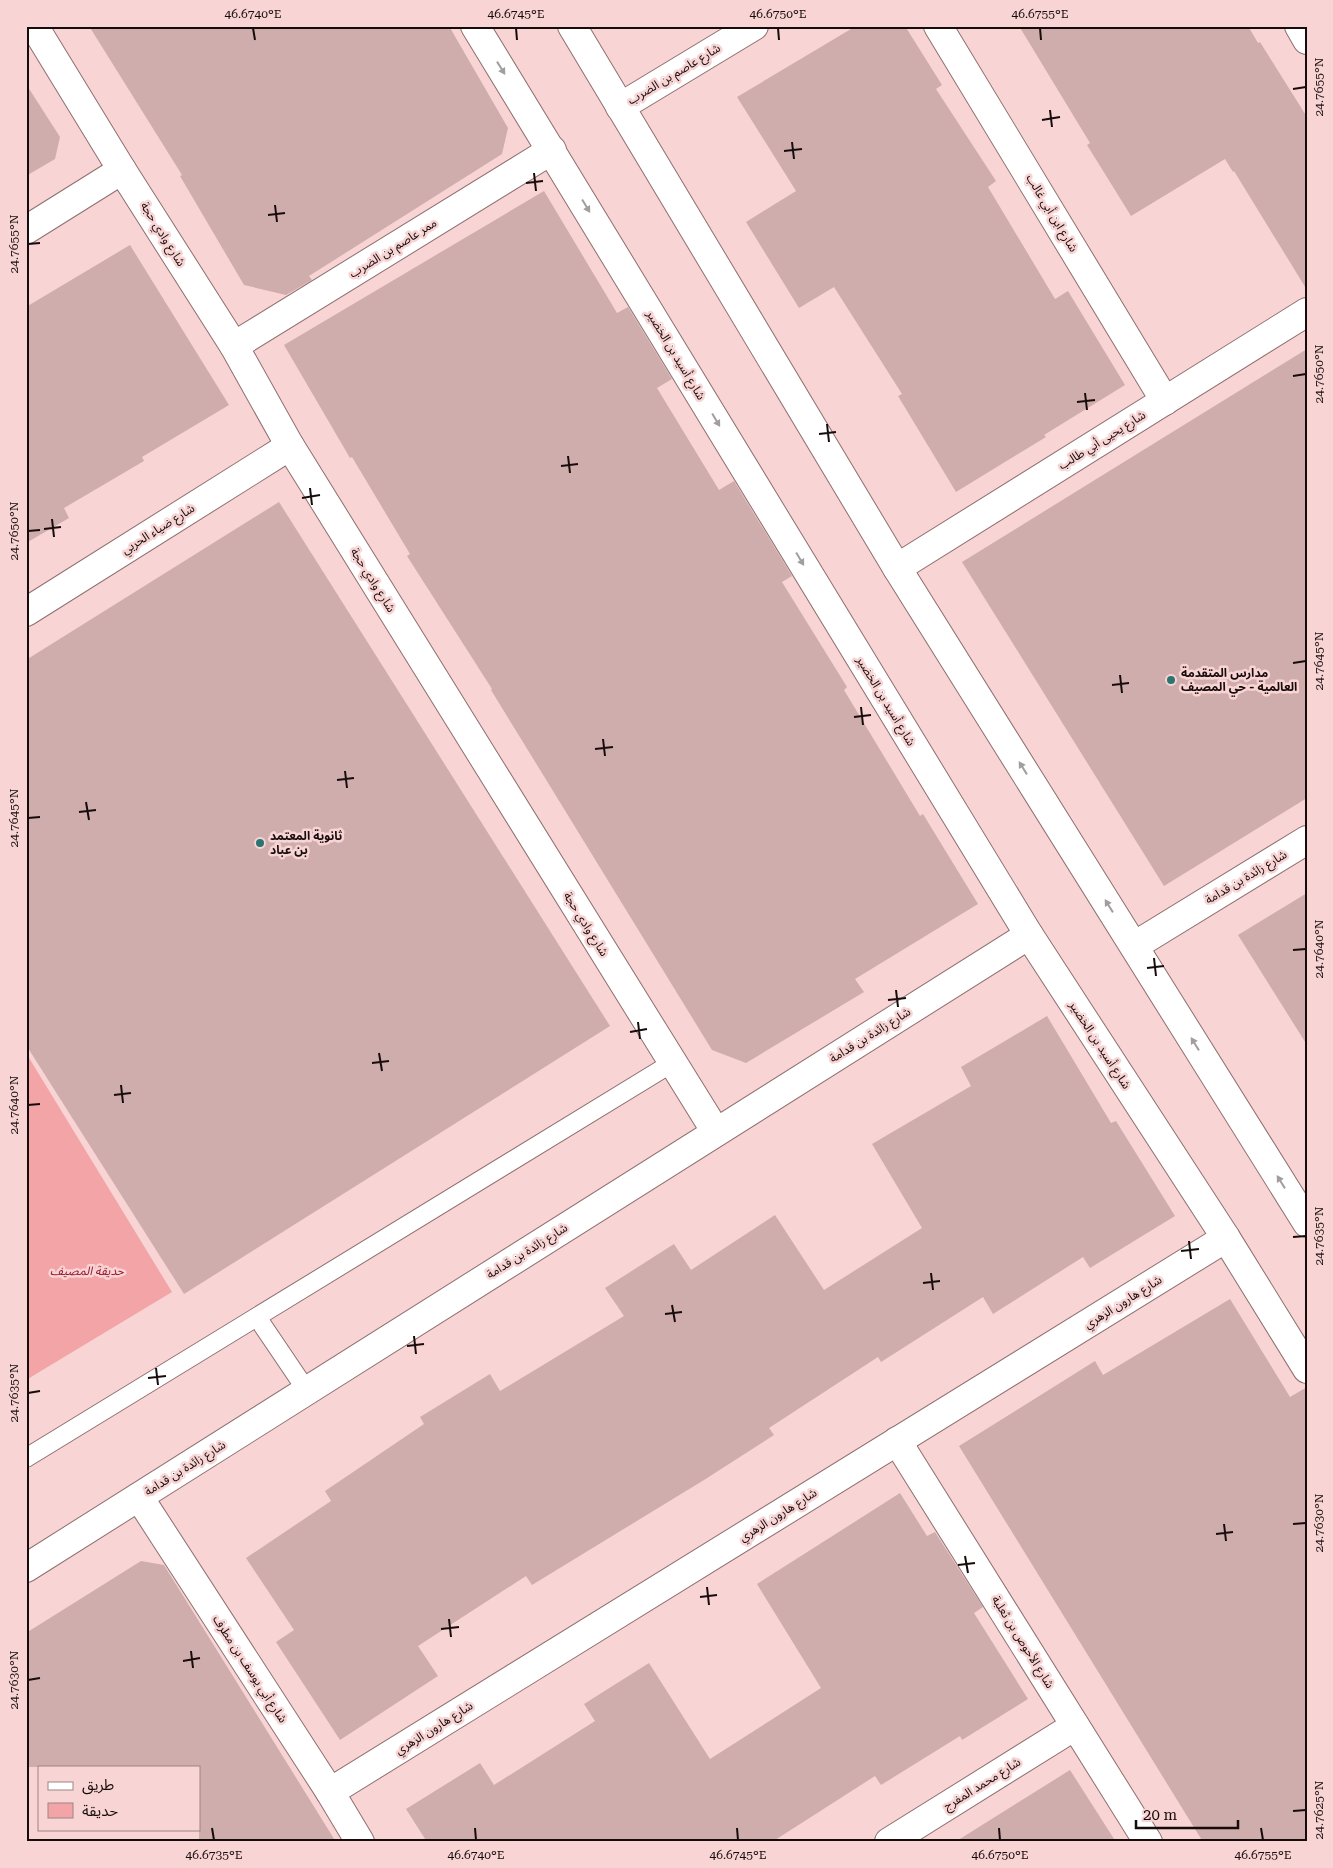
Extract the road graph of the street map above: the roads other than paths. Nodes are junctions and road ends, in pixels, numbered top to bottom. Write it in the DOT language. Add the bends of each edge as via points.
graph roads {
  1 [pos="34,26"];
  2 [pos="475,26"];
  3 [pos="572,26"];
  4 [pos="754,26"];
  5 [pos="938,26"];
  6 [pos="1299,26"];
  7 [pos="1307,40"];
  8 [pos="620,106"];
  9 [pos="552,150"];
  10 [pos="122,170"];
  11 [pos="26,230"];
  12 [pos="1307,312"];
  13 [pos="234,346"];
  14 [pos="1166,401"];
  15 [pos="290,446"];
  16 [pos="897,568"];
  17 [pos="26,612"];
  18 [pos="1307,840"];
  19 [pos="1029,936"];
  20 [pos="1134,946"];
  21 [pos="672,1062"];
  22 [pos="716,1132"];
  23 [pos="1307,1223"];
  24 [pos="1226,1238"];
  25 [pos="257,1317"];
  26 [pos="1307,1369"];
  27 [pos="307,1391"];
  28 [pos="897,1441"];
  29 [pos="26,1458"];
  30 [pos="139,1497"];
  31 [pos="26,1568"];
  32 [pos="1076,1726"];
  33 [pos="330,1792"];
  34 [pos="360,1842"];
  35 [pos="889,1842"];
  36 [pos="1148,1842"];
  1 -- 10 [label="street, شارع وادي حجة"];
  2 -- 9 [label="street, شارع أسيد بن الخضير, one-way"];
  3 -- 8 [label="street"];
  4 -- 8 [label="street, شارع عاصم بن الضرب"];
  5 -- 14 [label="street, شارع ابن أبي غالب"];
  6 -- 7 [label="street"];
  8 -- 16 [label="street"];
  9 -- 13 [label="street, ممر عاصم بن الضرب"];
  9 -- 19 [label="street, شارع أسيد بن الخضير, one-way"];
  10 -- 11 [label="street"];
  10 -- 13 [label="street, شارع وادي حجة"];
  12 -- 14 [label="street, شارع يحيى أبي طالب"];
  13 -- 15 [label="street, شارع وادي حجة"];
  14 -- 16 [label="street, شارع يحيى أبي طالب"];
  15 -- 17 [label="street, شارع ضياء الحربي"];
  15 -- 21 [label="street, شارع وادي حجة"];
  20 -- 16 [label="street, one-way"];
  18 -- 20 [label="street, شارع زائدة بن قدامة"];
  19 -- 22 [label="street, شارع زائدة بن قدامة"];
  19 -- 24 [label="street, شارع أسيد بن الخضير"];
  23 -- 20 [label="street, one-way"];
  21 -- 22 [label="street, شارع وادي حجة"];
  21 -- 25 [label="lane"];
  22 -- 27 [label="street, شارع زائدة بن قدامة"];
  24 -- 26 [label="street, شارع أسيد بن الخضير"];
  24 -- 28 [label="street, شارع هارون الزهري"];
  25 -- 27 [label="lane"];
  25 -- 29 [label="lane"];
  27 -- 30 [label="street, شارع زائدة بن قدامة"];
  28 -- 32 [label="street, شارع الأحوص بن ثعلبة"];
  28 -- 33 [label="street, شارع هارون الزهري"];
  30 -- 31 [label="street, شارع زائدة بن قدامة"];
  30 -- 33 [label="street, شارع أبي يوسف بن مطرف"];
  32 -- 35 [label="street, شارع محمد المفرج"];
  32 -- 36 [label="street, شارع الأحوص بن ثعلبة"];
  33 -- 34 [label="street, شارع أبي يوسف بن مطرف"];
}
